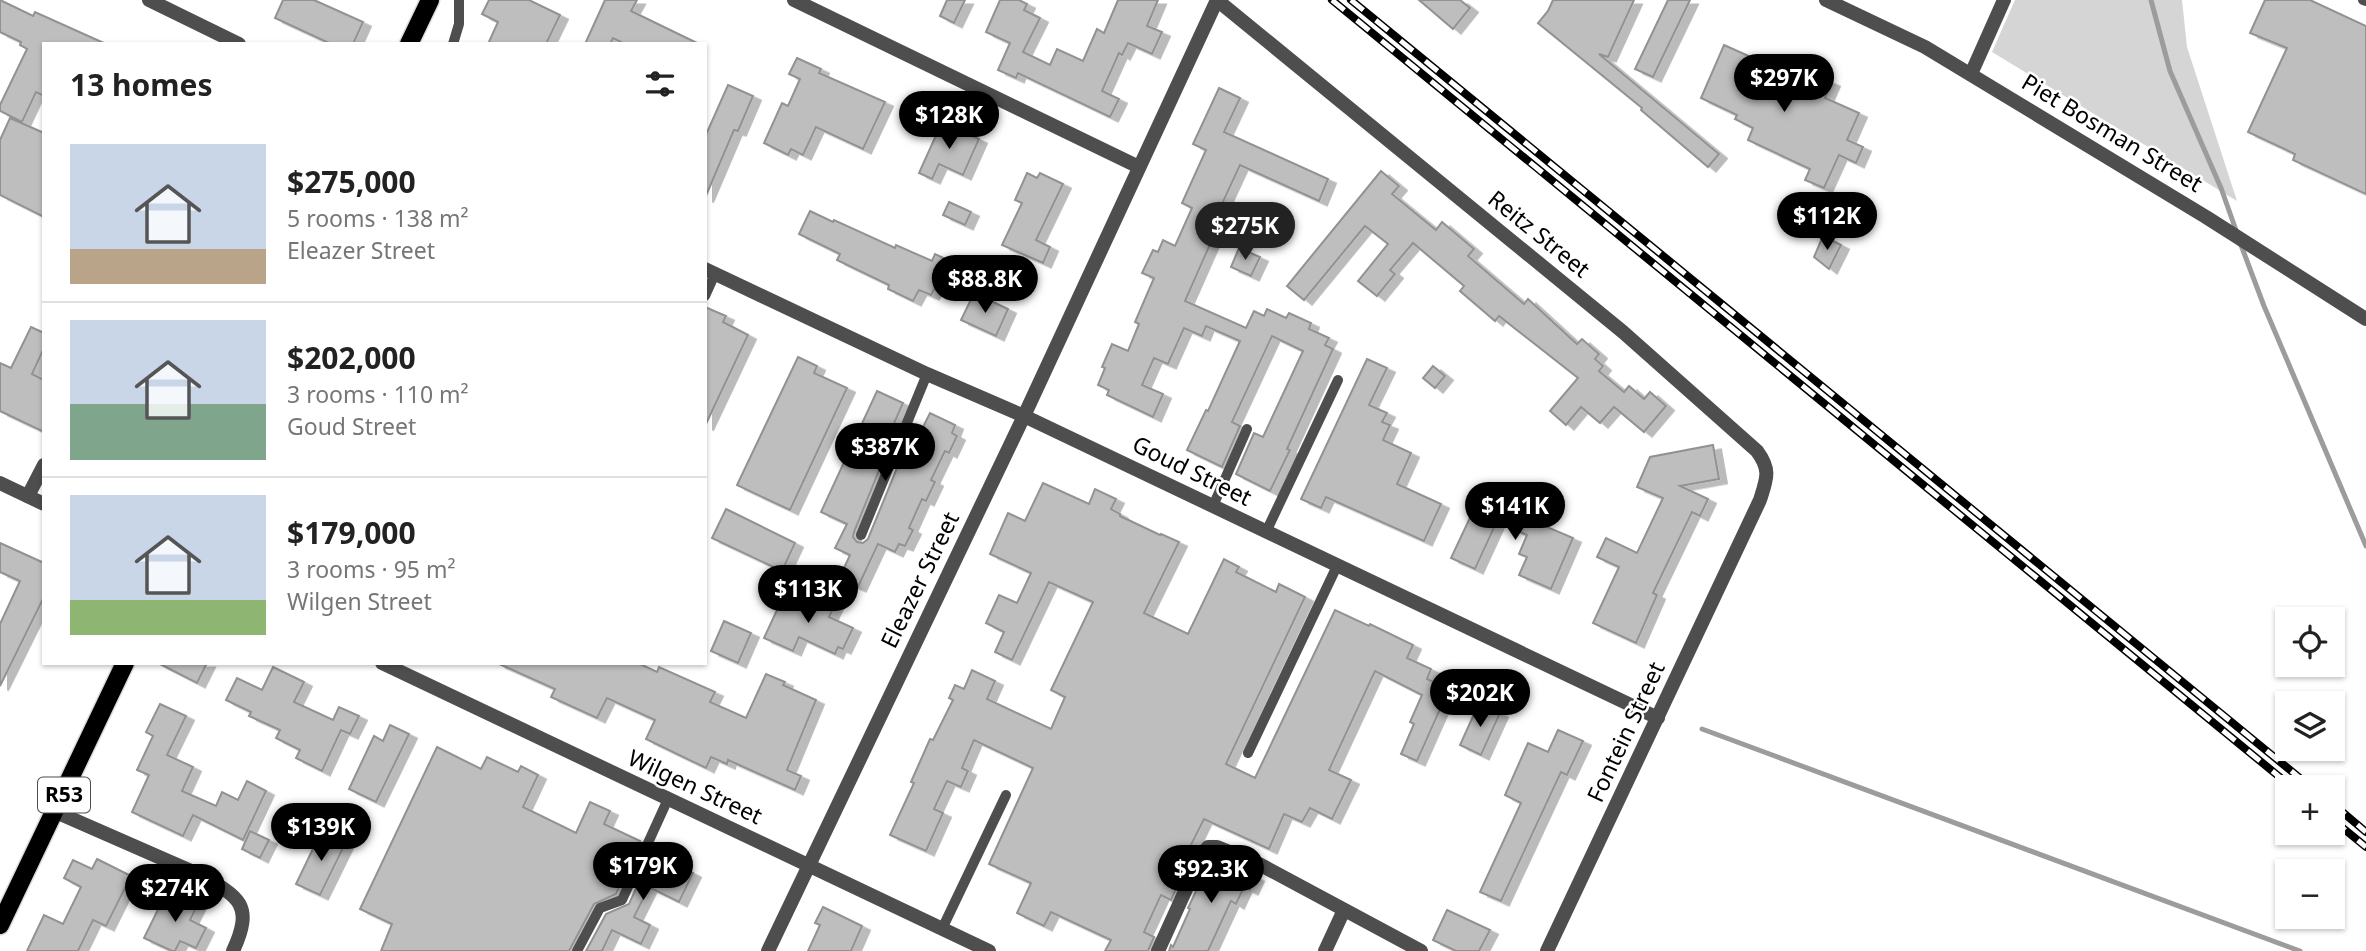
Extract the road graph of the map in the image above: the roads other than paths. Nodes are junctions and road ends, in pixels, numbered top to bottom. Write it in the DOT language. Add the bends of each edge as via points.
graph roads {
  1 [pos="149,0"];
  2 [pos="429,0"];
  3 [pos="459,0"];
  4 [pos="794,0"];
  5 [pos="1217,0"];
  6 [pos="1826,0"];
  7 [pos="2004,0"];
  8 [pos="235,42"];
  9 [pos="410,42"];
  10 [pos="454,42"];
  11 [pos="1971,74"];
  12 [pos="1139,167"];
  13 [pos="710,271"];
  14 [pos="2366,319"];
  15 [pos="927,374"];
  16 [pos="1338,380"];
  17 [pos="1024,416"];
  18 [pos="1247,429"];
  19 [pos="42,469"];
  20 [pos="0,483"];
  21 [pos="28,496"];
  22 [pos="42,503"];
  23 [pos="1213,506"];
  24 [pos="1266,532"];
  25 [pos="1745,533"];
  26 [pos="861,535"];
  27 [pos="1337,566"];
  28 [pos="124,665"];
  29 [pos="386,665"];
  30 [pos="1658,718"];
  31 [pos="1248,753"];
  32 [pos="1006,795"];
  33 [pos="668,799"];
  34 [pos="56,812"];
  35 [pos="808,866"];
  36 [pos="1345,911"];
  37 [pos="0,925"];
  38 [pos="942,929"];
  39 [pos="233,951"];
  40 [pos="578,951"];
  41 [pos="768,951"];
  42 [pos="989,951"];
  43 [pos="1158,951"];
  44 [pos="1325,951"];
  45 [pos="1421,951"];
  46 [pos="1547,951"];
  1 -- 8 [label="street"];
  2 -- 9 [label="main road"];
  3 -- 10 [label="lane"];
  4 -- 12 [label="street"];
  5 -- 12 [label="street, Eleazer Street"];
  5 -- 25 [label="street, Reitz Street" via="1623,332 1757,451 1766,464 1767,478"];
  6 -- 11 [label="street, Piet Bosman Street"];
  7 -- 11 [label="street"];
  11 -- 14 [label="street, Piet Bosman Street"];
  12 -- 17 [label="street, Eleazer Street"];
  13 -- 15 [label="street, Goud Street"];
  15 -- 17 [label="street, Goud Street"];
  15 -- 26 [label="lane"];
  16 -- 24 [label="lane"];
  17 -- 23 [label="street, Goud Street"];
  17 -- 35 [label="street, Eleazer Street"];
  18 -- 23 [label="lane"];
  19 -- 21 [label="street"];
  20 -- 21 [label="street"];
  21 -- 22 [label="street"];
  23 -- 24 [label="street, Goud Street"];
  24 -- 27 [label="street, Goud Street"];
  25 -- 30 [label="street, Fontein Street"];
  27 -- 30 [label="street, Goud Street"];
  27 -- 31 [label="lane"];
  28 -- 34 [label="main road, R53"];
  29 -- 33 [label="street, Wilgen Street"];
  30 -- 46 [label="street, Fontein Street"];
  32 -- 38 [label="lane"];
  33 -- 35 [label="street, Wilgen Street"];
  33 -- 40 [label="lane" via="622,900 600,908"];
  34 -- 37 [label="main road, R53"];
  34 -- 39 [label="street" via="223,888 243,910 244,922"];
  35 -- 38 [label="street, Wilgen Street"];
  35 -- 41 [label="street, Eleazer Street"];
  36 -- 43 [label="street" via="1259,864 1208,846"];
  36 -- 44 [label="street"];
  36 -- 45 [label="street"];
  38 -- 42 [label="street, Wilgen Street"];
}
